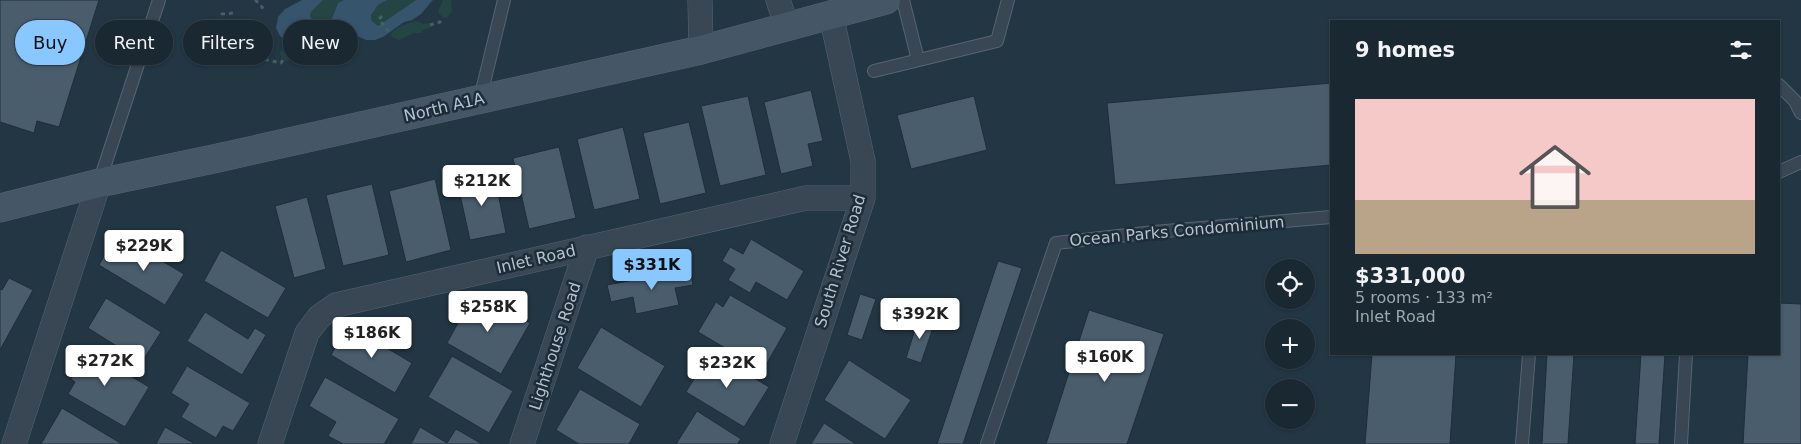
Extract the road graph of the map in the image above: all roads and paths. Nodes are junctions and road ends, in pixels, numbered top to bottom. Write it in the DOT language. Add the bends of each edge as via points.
graph roads {
  1 [pos="159,0"];
  2 [pos="254,0"];
  3 [pos="504,0"];
  4 [pos="700,0"];
  5 [pos="778,0"];
  6 [pos="886,0"];
  7 [pos="903,0"];
  8 [pos="1008,0"];
  9 [pos="264,10"];
  10 [pos="234,13"];
  11 [pos="831,15"];
  12 [pos="382,16"];
  13 [pos="443,16"];
  14 [pos="221,20"];
  15 [pos="430,25"];
  16 [pos="787,27"];
  17 [pos="391,35"];
  18 [pos="701,50"];
  19 [pos="918,60"];
  20 [pos="874,71"];
  21 [pos="1780,86"];
  22 [pos="480,99"];
  23 [pos="1801,113"];
  24 [pos="1801,162"];
  25 [pos="1780,172"];
  26 [pos="99,183"];
  27 [pos="863,198"];
  28 [pos="0,208"];
  29 [pos="1330,217"];
  30 [pos="587,247"];
  31 [pos="1529,355"];
  32 [pos="1686,355"];
  33 [pos="14,444"];
  34 [pos="270,444"];
  35 [pos="522,444"];
  36 [pos="782,444"];
  37 [pos="987,444"];
  38 [pos="1522,444"];
  39 [pos="1681,444"];
  1 -- 26 [label="lane"];
  2 -- 9 [label="path"];
  3 -- 22 [label="lane"];
  4 -- 18 [label="street"];
  5 -- 16 [label="street"];
  6 -- 11 [label="street, North A1A"];
  7 -- 19 [label="lane"];
  8 -- 19 [label="lane" via="997,41"];
  10 -- 14 [label="path" via="222,14"];
  11 -- 16 [label="street, North A1A"];
  11 -- 27 [label="street, South River Road" via="863,161"];
  12 -- 17 [label="path" via="379,19"];
  13 -- 15 [label="path" via="440,22"];
  16 -- 18 [label="street, North A1A"];
  18 -- 22 [label="street, North A1A"];
  19 -- 20 [label="lane"];
  21 -- 23 [label="lane" via="1795,100"];
  22 -- 26 [label="street, North A1A"];
  24 -- 25 [label="lane"];
  26 -- 28 [label="street, North A1A"];
  26 -- 33 [label="street"];
  27 -- 30 [label="street, Inlet Road" via="806,198"];
  27 -- 36 [label="street, South River Road"];
  29 -- 37 [label="lane, Ocean Parks Condominium" via="1056,243"];
  30 -- 34 [label="street, Inlet Road" via="336,304 319,317 307,333"];
  30 -- 35 [label="street, Lighthouse Road"];
  31 -- 38 [label="lane"];
  32 -- 39 [label="lane"];
}
